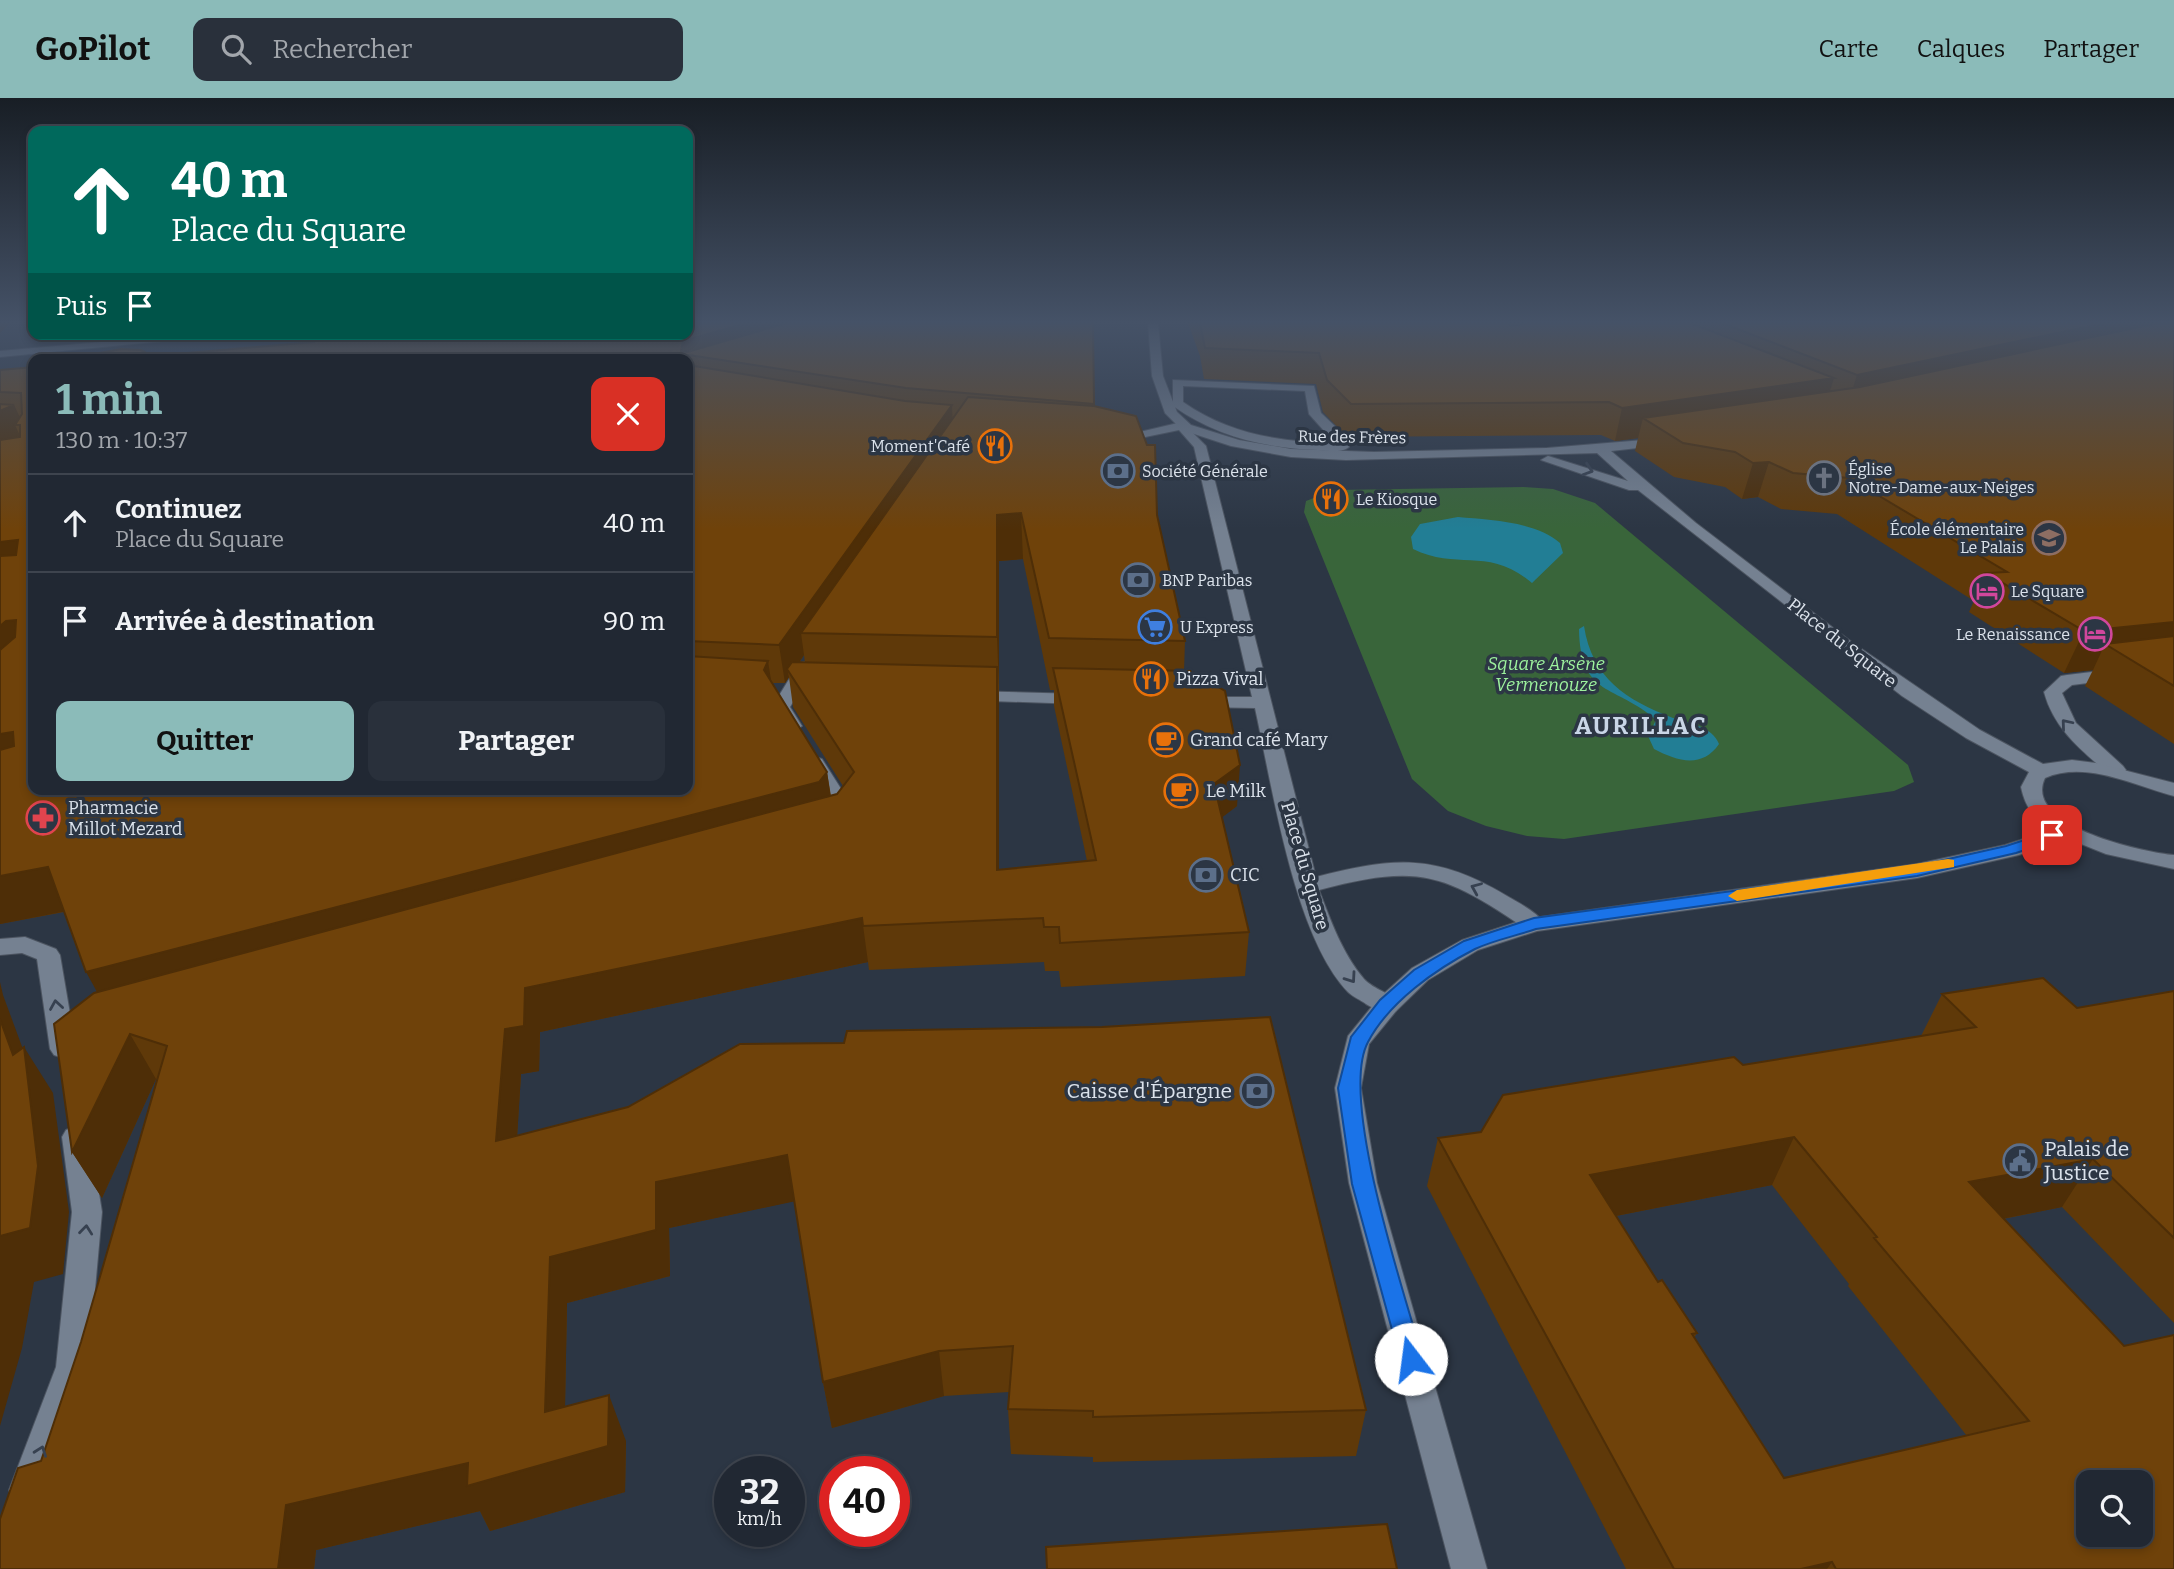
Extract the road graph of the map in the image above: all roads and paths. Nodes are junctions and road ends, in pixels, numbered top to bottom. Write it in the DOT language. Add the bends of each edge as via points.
graph roads {
  1 [pos="1161,392"];
  2 [pos="1177,392"];
  3 [pos="1311,392"];
  4 [pos="1182,426"];
  5 [pos="1684,438"];
  6 [pos="1106,439"];
  7 [pos="1602,450"];
  8 [pos="1522,454"];
  9 [pos="1652,496"];
  10 [pos="811,658"];
  11 [pos="2174,667"];
  12 [pos="763,691"];
  13 [pos="788,692"];
  14 [pos="816,693"];
  15 [pos="951,696"];
  16 [pos="1101,699"];
  17 [pos="1183,702"];
  18 [pos="1264,704"];
  19 [pos="2116,770"];
  20 [pos="2043,772"];
  21 [pos="2174,790"];
  22 [pos="2067,831"];
  23 [pos="820,834"];
  24 [pos="2174,862"];
  25 [pos="1307,886"];
  26 [pos="1534,924"];
  27 [pos="0,947"];
  28 [pos="1387,1005"];
  29 [pos="14,1522"];
  30 [pos="1469,1569"];
  1 -- 4 [label="street, Place du Square" via="1166,408"];
  2 -- 3 [label="street" via="1177,403 1219,428 1250,438 1343,447 1315,414"];
  4 -- 6 [label="street, Rue des Frères"];
  4 -- 8 [label="street, Rue des Frères" via="1227,442 1299,455"];
  4 -- 18 [label="street, Place du Square" via="1200,446 1206,461"];
  5 -- 7 [label="street"];
  7 -- 8 [label="street"];
  7 -- 9 [label="street, Place du Square"];
  8 -- 9 [label="street, Place du Square, one-way" via="1600,474"];
  9 -- 20 [label="street, Place du Square" via="1938,715"];
  10 -- 13 [label="street"];
  19 -- 11 [label="street, one-way" via="2066,727 2056,711 2053,692 2067,680"];
  12 -- 13 [label="street"];
  13 -- 14 [label="street"];
  13 -- 23 [label="street" via="781,707 846,814 833,831"];
  15 -- 16 [label="street"];
  17 -- 18 [label="street"];
  18 -- 25 [label="street, Place du Square"];
  19 -- 20 [label="street" via="2062,767"];
  19 -- 21 [label="street"];
  20 -- 22 [label="street" via="2033,779 2034,800"];
  22 -- 24 [label="street" via="2130,856"];
  22 -- 26 [label="street" via="2011,850 1917,871"];
  26 -- 25 [label="street, one-way" via="1483,890 1422,869 1370,871"];
  25 -- 28 [label="street, Place du Square, one-way" via="1326,940 1357,987"];
  26 -- 28 [label="street" via="1470,945 1420,974"];
  29 -- 27 [label="street, one-way" via="72,1367 88,1212 70,1094 75,1039 48,956 25,945"];
  28 -- 30 [label="street" via="1357,1042 1348,1088 1363,1184"];
}
